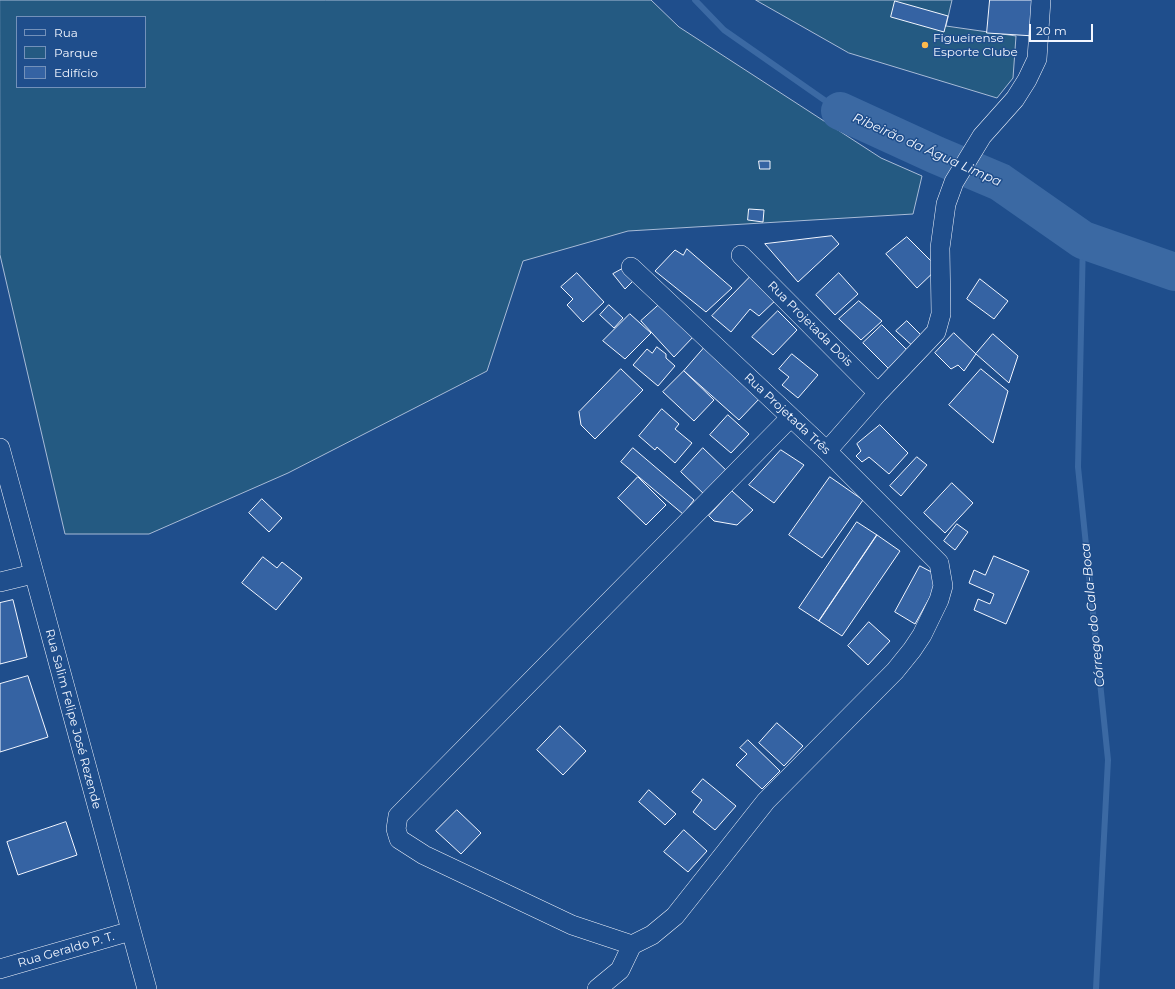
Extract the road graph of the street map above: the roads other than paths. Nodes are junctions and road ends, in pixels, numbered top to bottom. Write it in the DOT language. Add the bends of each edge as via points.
graph roads {
  1 [pos="1042,0"];
  2 [pos="741,255"];
  3 [pos="632,267"];
  4 [pos="878,393"];
  5 [pos="790,418"];
  6 [pos="0,448"];
  7 [pos="827,451"];
  8 [pos="33,574"];
  9 [pos="0,582"];
  10 [pos="131,931"];
  11 [pos="632,945"];
  12 [pos="0,969"];
  13 [pos="147,989"];
  14 [pos="597,989"];
  1 -- 4 [label="street" via="1037,60 1015,99 982,136 954,182 946,204 940,248 941,314 936,332"];
  2 -- 4 [label="street, Rua Projetada Dois"];
  3 -- 5 [label="street, Rua Projetada Três"];
  4 -- 7 [label="street"];
  5 -- 7 [label="street, Rua Projetada Três"];
  5 -- 11 [label="street" via="398,816 396,829 399,839 424,855 572,925"];
  6 -- 8 [label="street, Rua Salim Felipe José Rezende"];
  7 -- 11 [label="street, Rua Projetada Três" via="939,563 943,586 939,600 922,635 895,671 766,801 675,916 652,935"];
  8 -- 9 [label="street"];
  8 -- 10 [label="street, Rua Salim Felipe José Rezende"];
  10 -- 12 [label="street, Rua Geraldo P. T."];
  10 -- 13 [label="street, Rua Salim Felipe José Rezende"];
  11 -- 14 [label="street" via="620,970"];
}
